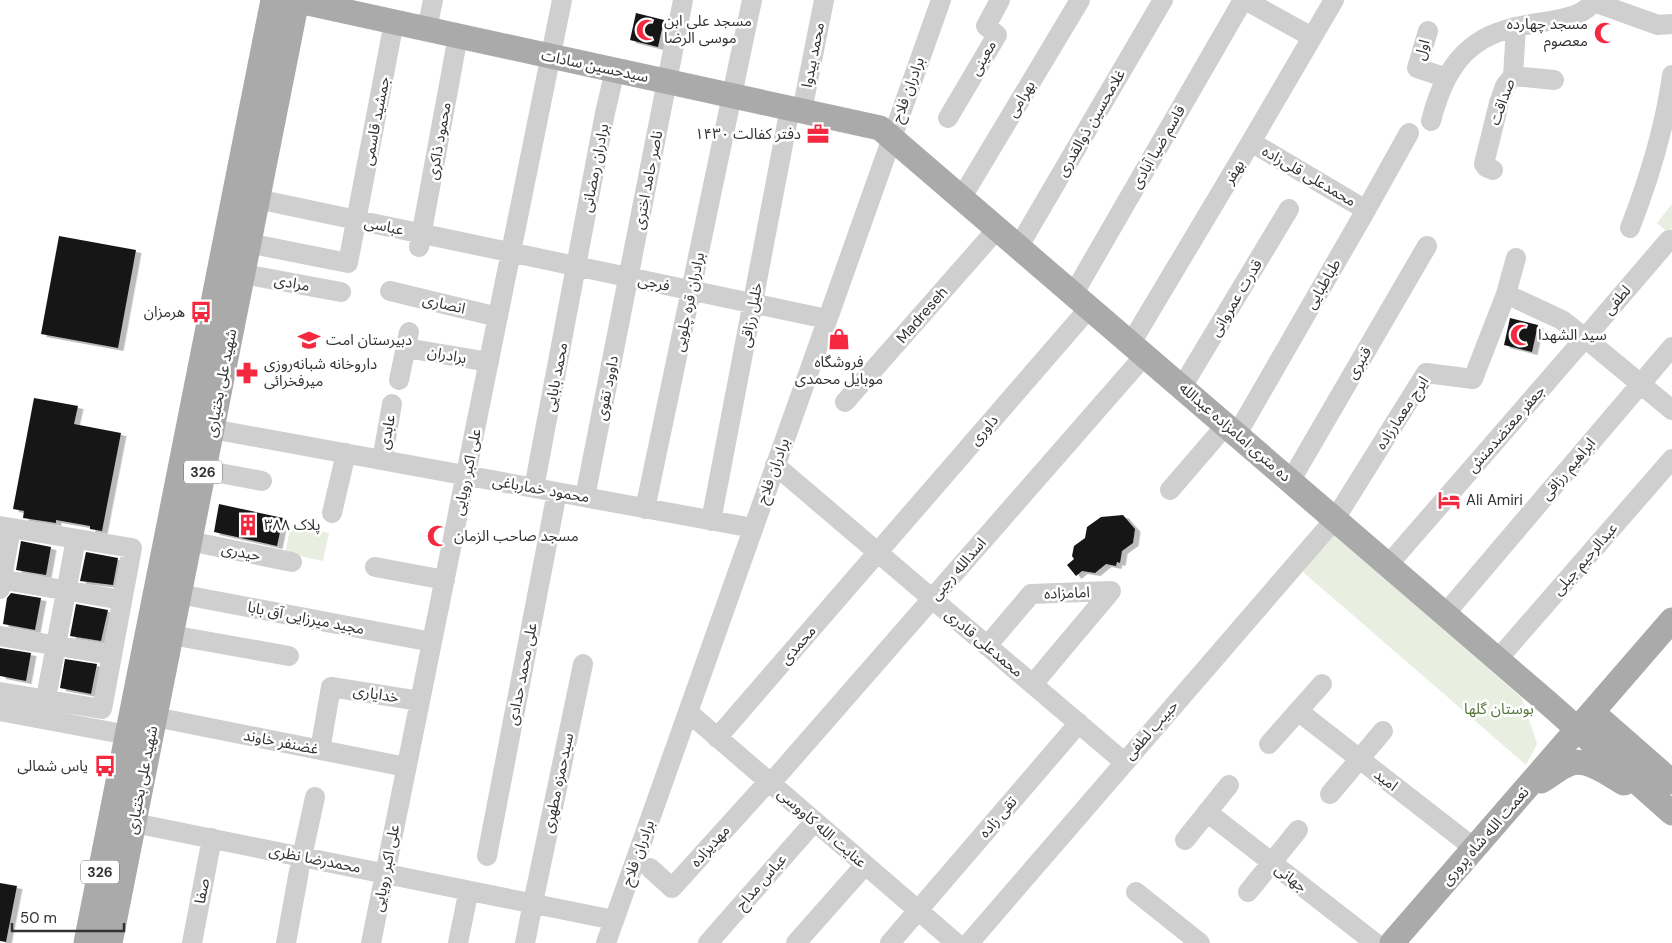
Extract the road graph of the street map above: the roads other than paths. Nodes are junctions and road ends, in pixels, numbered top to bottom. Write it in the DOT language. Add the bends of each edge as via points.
graph roads {
  1 [pos="273,0"];
  2 [pos="296,0"];
  3 [pos="433,0"];
  4 [pos="562,0"];
  5 [pos="683,0"];
  6 [pos="752,0"];
  7 [pos="824,0"];
  8 [pos="941,0"];
  9 [pos="1000,0"];
  10 [pos="1080,0"];
  11 [pos="1163,0"];
  12 [pos="1244,0"];
  13 [pos="1334,0"];
  14 [pos="1594,1"];
  15 [pos="394,22"];
  16 [pos="1507,24"];
  17 [pos="1672,24"];
  18 [pos="427,29"];
  19 [pos="1428,31"];
  20 [pos="458,36"];
  21 [pos="1312,37"];
  22 [pos="551,57"];
  23 [pos="272,62"];
  24 [pos="616,70"];
  25 [pos="1513,76"];
  26 [pos="1447,78"];
  27 [pos="1554,80"];
  28 [pos="666,81"];
  29 [pos="1671,86"];
  30 [pos="732,96"];
  31 [pos="796,110"];
  32 [pos="948,118"];
  33 [pos="1431,121"];
  34 [pos="1409,134"];
  35 [pos="892,136"];
  36 [pos="1252,142"];
  37 [pos="1493,170"];
  38 [pos="962,197"];
  39 [pos="257,199"];
  40 [pos="1289,209"];
  41 [pos="1366,210"];
  42 [pos="357,220"];
  43 [pos="998,228"];
  44 [pos="1630,228"];
  45 [pos="1669,240"];
  46 [pos="421,241"];
  47 [pos="248,243"];
  48 [pos="1019,246"];
  49 [pos="1427,246"];
  50 [pos="511,253"];
  51 [pos="1516,258"];
  52 [pos="577,267"];
  53 [pos="243,274"];
  54 [pos="629,278"];
  55 [pos="390,291"];
  56 [pos="691,291"];
  57 [pos="341,292"];
  58 [pos="1506,294"];
  59 [pos="1082,300"];
  60 [pos="753,304"];
  61 [pos="498,317"];
  62 [pos="827,320"];
  63 [pos="1585,338"];
  64 [pos="1672,347"];
  65 [pos="1138,349"];
  66 [pos="489,362"];
  67 [pos="399,380"];
  68 [pos="1641,384"];
  69 [pos="1182,387"];
  70 [pos="845,402"];
  71 [pos="392,404"];
  72 [pos="1672,410"];
  73 [pos="200,426"];
  74 [pos="1232,430"];
  75 [pos="346,453"];
  76 [pos="1672,459"];
  77 [pos="382,460"];
  78 [pos="775,465"];
  79 [pos="204,470"];
  80 [pos="466,475"];
  81 [pos="1290,480"];
  82 [pos="262,481"];
  83 [pos="534,488"];
  84 [pos="1170,490"];
  85 [pos="557,492"];
  86 [pos="585,497"];
  87 [pos="645,508"];
  88 [pos="332,513"];
  89 [pos="1335,519"];
  90 [pos="711,521"];
  91 [pos="6,527"];
  92 [pos="753,528"];
  93 [pos="76,539"];
  94 [pos="190,541"];
  95 [pos="878,553"];
  96 [pos="292,562"];
  97 [pos="1388,565"];
  98 [pos="374,568"];
  99 [pos="445,580"];
  100 [pos="1,583"];
  101 [pos="67,590"];
  102 [pos="179,594"];
  103 [pos="932,598"];
  104 [pos="122,600"];
  105 [pos="1445,614"];
  106 [pos="1672,620"];
  107 [pos="171,635"];
  108 [pos="0,636"];
  109 [pos="432,642"];
  110 [pos="57,645"];
  111 [pos="987,646"];
  112 [pos="112,654"];
  113 [pos="289,656"];
  114 [pos="1498,659"];
  115 [pos="583,664"];
  116 [pos="1033,684"];
  117 [pos="1322,684"];
  118 [pos="0,692"];
  119 [pos="46,700"];
  120 [pos="420,702"];
  121 [pos="1547,702"];
  122 [pos="0,711"];
  123 [pos="1298,711"];
  124 [pos="688,712"];
  125 [pos="155,717"];
  126 [pos="42,719"];
  127 [pos="1585,720"];
  128 [pos="1079,723"];
  129 [pos="1383,731"];
  130 [pos="128,735"];
  131 [pos="717,738"];
  132 [pos="1269,744"];
  133 [pos="320,750"];
  134 [pos="1360,759"];
  135 [pos="1124,762"];
  136 [pos="1546,765"];
  137 [pos="406,767"];
  138 [pos="769,782"];
  139 [pos="1229,785"];
  140 [pos="1528,787"];
  141 [pos="1330,794"];
  142 [pos="316,797"];
  143 [pos="1667,799"];
  144 [pos="1207,812"];
  145 [pos="815,822"];
  146 [pos="134,823"];
  147 [pos="1298,830"];
  148 [pos="212,838"];
  149 [pos="1184,840"];
  150 [pos="1474,848"];
  151 [pos="487,856"];
  152 [pos="1271,862"];
  153 [pos="300,864"];
  154 [pos="866,865"];
  155 [pos="650,868"];
  156 [pos="385,873"];
  157 [pos="1136,892"];
  158 [pos="1248,892"];
  159 [pos="467,899"];
  160 [pos="532,905"];
  161 [pos="918,910"];
  162 [pos="614,920"];
  163 [pos="86,943"];
  164 [pos="110,943"];
  165 [pos="192,943"];
  166 [pos="286,943"];
  167 [pos="371,943"];
  168 [pos="458,943"];
  169 [pos="525,943"];
  170 [pos="606,943"];
  171 [pos="708,943"];
  172 [pos="796,943"];
  173 [pos="890,943"];
  174 [pos="956,943"];
  175 [pos="969,943"];
  176 [pos="1200,943"];
  177 [pos="1375,943"];
  178 [pos="1392,943"];
  1 -- 23 [label="main road, شهید علی بختیاری / 326"];
  2 -- 15 [label="main road, سیدحسین سادات"];
  2 -- 23 [label="main road, شهید علی بختیاری / 326"];
  3 -- 18 [label="street"];
  4 -- 22 [label="street, علی اکبر رویایی"];
  5 -- 28 [label="street, ناصر حامد اختری"];
  6 -- 30 [label="street, برادران قره چلویی"];
  7 -- 31 [label="street, محمد بیدوا"];
  8 -- 35 [label="street, برادران فلاح"];
  9 -- 32 [label="street, معینی" via="986,26 996,35"];
  10 -- 38 [label="street, بهرامی"];
  11 -- 48 [label="street, غلامحسین ذوالقدری"];
  12 -- 21 [label="street"];
  12 -- 59 [label="street, قاسم ضیا آبادی"];
  13 -- 21 [label="street, بهفر"];
  14 -- 16 [label="street" via="1584,12 1572,16"];
  14 -- 17 [label="street" via="1658,25"];
  15 -- 18 [label="main road, سیدحسین سادات"];
  15 -- 42 [label="street, جمشید قاسمی"];
  16 -- 25 [label="street, صداقت"];
  16 -- 26 [label="street" via="1466,50"];
  18 -- 20 [label="main road, سیدحسین سادات"];
  19 -- 26 [label="street, اول" via="1417,68"];
  20 -- 22 [label="main road, سیدحسین سادات"];
  20 -- 46 [label="street, محمود ذاکری"];
  21 -- 36 [label="street, بهفر"];
  22 -- 24 [label="main road, سیدحسین سادات"];
  22 -- 50 [label="street, علی اکبر رویایی"];
  23 -- 39 [label="main road, شهید علی بختیاری / 326"];
  23 -- 73 [label="main road, شهید علی بختیاری / 326"];
  24 -- 28 [label="main road, سیدحسین سادات"];
  24 -- 52 [label="street, برادران رمضانی"];
  25 -- 27 [label="street"];
  25 -- 37 [label="street, صداقت" via="1505,86 1484,158 1486,167"];
  26 -- 33 [label="street"];
  28 -- 30 [label="main road, سیدحسین سادات"];
  28 -- 54 [label="street, ناصر حامد اختری"];
  29 -- 44 [label="street" via="1651,170"];
  30 -- 31 [label="main road, سیدحسین سادات"];
  30 -- 56 [label="street, برادران قره چلویی"];
  31 -- 35 [label="main road, سیدحسین سادات" via="872,125"];
  31 -- 60 [label="street, خلیل رزاقی"];
  34 -- 41 [label="street, طباطبایی"];
  35 -- 38 [label="main road, ده متری امامزاده عبدالله"];
  35 -- 62 [label="street, برادران فلاح"];
  36 -- 41 [label="street, محمدعلی قلی‌زاده"];
  36 -- 65 [label="street, بهفر"];
  38 -- 43 [label="main road, ده متری امامزاده عبدالله"];
  39 -- 42 [label="street, عباسی"];
  39 -- 47 [label="main road, شهید علی بختیاری / 326"];
  40 -- 69 [label="street, قدرت عمروانی"];
  41 -- 74 [label="street, طباطبایی"];
  42 -- 46 [label="street, عباسی"];
  42 -- 47 [label="street, جمشید قاسمی" via="348,263"];
  43 -- 48 [label="main road, ده متری امامزاده عبدالله"];
  43 -- 70 [label="street, Madreseh"];
  45 -- 63 [label="street, لطفی"];
  46 -- 50 [label="street, عباسی"];
  47 -- 53 [label="main road, شهید علی بختیاری / 326"];
  48 -- 59 [label="main road, ده متری امامزاده عبدالله"];
  49 -- 81 [label="street, قنبری"];
  50 -- 52 [label="street, فرجی"];
  50 -- 61 [label="street, علی اکبر رویایی"];
  51 -- 58 [label="street"];
  52 -- 54 [label="street, فرجی"];
  52 -- 83 [label="street, محمد بابایی"];
  53 -- 57 [label="street, مرادی"];
  53 -- 73 [label="main road, شهید علی بختیاری / 326"];
  54 -- 56 [label="street, فرجی"];
  54 -- 86 [label="street, داوود تقوی"];
  55 -- 61 [label="street, انصاری"];
  56 -- 60 [label="street, فرجی"];
  56 -- 87 [label="street, برادران قره چلویی"];
  58 -- 63 [label="street" via="1562,320"];
  58 -- 89 [label="street, ایرج معمارزاده" via="1473,379 1426,372"];
  59 -- 65 [label="main road, ده متری امامزاده عبدالله"];
  59 -- 95 [label="street, داوری"];
  60 -- 62 [label="street, فرجی"];
  60 -- 90 [label="street, خلیل رزاقی"];
  61 -- 66 [label="street, علی اکبر رویایی"];
  62 -- 78 [label="street, برادران فلاح"];
  63 -- 68 [label="street"];
  63 -- 97 [label="street, جعفر معتضدمنش"];
  64 -- 68 [label="street, ابراهیم رزاقی"];
  65 -- 69 [label="main road, ده متری امامزاده عبدالله"];
  65 -- 103 [label="street, اسدالله رجبی"];
  66 -- 67 [label="street, برادران" via="407,340"];
  66 -- 80 [label="street, علی اکبر رویایی"];
  68 -- 72 [label="street"];
  68 -- 105 [label="street, ابراهیم رزاقی"];
  69 -- 74 [label="main road, ده متری امامزاده عبدالله"];
  71 -- 77 [label="street, عابدی"];
  73 -- 75 [label="street, محمود خمارباغی"];
  73 -- 79 [label="main road, شهید علی بختیاری / 326"];
  73 -- 130 [label="main road, شهید علی بختیاری / 326"];
  74 -- 81 [label="main road, ده متری امامزاده عبدالله"];
  74 -- 84 [label="street, طباطبایی"];
  75 -- 77 [label="street, محمود خمارباغی"];
  75 -- 88 [label="street"];
  76 -- 114 [label="street, عبدالرحیم جبلی"];
  77 -- 80 [label="street, محمود خمارباغی"];
  78 -- 92 [label="street, برادران فلاح"];
  78 -- 95 [label="street, محمدعلی قادری"];
  79 -- 82 [label="street"];
  79 -- 94 [label="main road, شهید علی بختیاری / 326"];
  80 -- 83 [label="street, محمود خمارباغی"];
  80 -- 99 [label="street, علی اکبر رویایی"];
  81 -- 89 [label="main road, ده متری امامزاده عبدالله"];
  83 -- 85 [label="street, محمود خمارباغی"];
  85 -- 86 [label="street, محمود خمارباغی"];
  85 -- 151 [label="street, علی محمد حدادی"];
  86 -- 87 [label="street, محمود خمارباغی"];
  87 -- 90 [label="street, محمود خمارباغی"];
  89 -- 97 [label="main road, ده متری امامزاده عبدالله"];
  89 -- 135 [label="street, حبیب لطفی"];
  90 -- 92 [label="street, محمود خمارباغی"];
  91 -- 93 [label="street"];
  91 -- 100 [label="street"];
  92 -- 124 [label="street, برادران فلاح"];
  93 -- 101 [label="street"];
  93 -- 104 [label="street" via="132,548"];
  94 -- 96 [label="street, حیدری"];
  94 -- 102 [label="main road, شهید علی بختیاری / 326"];
  95 -- 103 [label="street, محمدعلی قادری"];
  95 -- 131 [label="street, محمدی"];
  97 -- 105 [label="main road, ده متری امامزاده عبدالله"];
  98 -- 99 [label="street"];
  99 -- 109 [label="street, علی اکبر رویایی"];
  100 -- 101 [label="street"];
  101 -- 104 [label="street"];
  101 -- 110 [label="street"];
  102 -- 107 [label="main road, شهید علی بختیاری / 326"];
  102 -- 109 [label="street, مجید میرزایی آق بابا"];
  103 -- 111 [label="street, محمدعلی قادری"];
  103 -- 138 [label="street, اسدالله رجبی"];
  104 -- 112 [label="street"];
  105 -- 114 [label="main road, ده متری امامزاده عبدالله"];
  106 -- 127 [label="main road, نعمت الله شاه پروری"];
  107 -- 113 [label="street"];
  107 -- 125 [label="main road, شهید علی بختیاری / 326"];
  108 -- 110 [label="street"];
  109 -- 120 [label="street, علی اکبر رویایی"];
  110 -- 112 [label="street"];
  110 -- 119 [label="street"];
  111 -- 116 [label="street, محمدعلی قادری"];
  111 -- 116 [label="street, امامزاده" via="1030,594 1111,591"];
  112 -- 119 [label="street" via="102,709"];
  114 -- 121 [label="main road, ده متری امامزاده عبدالله"];
  115 -- 160 [label="street, سیدحمزه مطهری"];
  116 -- 128 [label="street, محمدعلی قادری"];
  117 -- 123 [label="street"];
  118 -- 119 [label="street"];
  119 -- 126 [label="street"];
  120 -- 133 [label="street, خدایاری" via="331,687"];
  120 -- 137 [label="street, علی اکبر رویایی"];
  121 -- 127 [label="main road, ده متری امامزاده عبدالله"];
  121 -- 136 [label="main road" via="1553,730"];
  122 -- 126 [label="street"];
  123 -- 132 [label="street"];
  123 -- 134 [label="street, امید"];
  124 -- 131 [label="street, عنایت‌ الله کاووسی"];
  124 -- 162 [label="street, برادران فلاح"];
  125 -- 133 [label="street, غضنفر خاوند"];
  125 -- 146 [label="main road, شهید علی بختیاری / 326"];
  126 -- 130 [label="street"];
  127 -- 136 [label="main road, نعمت الله شاه پروری"];
  127 -- 143 [label="main road, ده متری امامزاده عبدالله"];
  128 -- 135 [label="street, محمدعلی قادری"];
  128 -- 161 [label="street, تقی زاده"];
  129 -- 134 [label="street"];
  130 -- 163 [label="main road, شهید علی بختیاری / 326"];
  131 -- 138 [label="street, عنایت‌ الله کاووسی"];
  133 -- 137 [label="street, غضنفر خاوند"];
  134 -- 141 [label="street"];
  134 -- 150 [label="street, امید"];
  135 -- 175 [label="street, حبیب لطفی"];
  136 -- 140 [label="main road, نعمت الله شاه پروری"];
  137 -- 156 [label="street, علی اکبر رویایی"];
  138 -- 145 [label="street, عنایت‌ الله کاووسی"];
  138 -- 155 [label="street, مهدیزاده" via="672,888"];
  139 -- 144 [label="street"];
  140 -- 143 [label="main road" via="1570,764 1580,762"];
  140 -- 150 [label="main road, نعمت الله شاه پروری"];
  142 -- 153 [label="street"];
  144 -- 149 [label="street"];
  144 -- 152 [label="street, جهانی"];
  145 -- 154 [label="street, عنایت‌ الله کاووسی"];
  145 -- 171 [label="street, عباس مداح"];
  146 -- 148 [label="street, محمدرضا نظری"];
  146 -- 164 [label="main road, شهید علی بختیاری / 326"];
  147 -- 152 [label="street"];
  148 -- 153 [label="street, محمدرضا نظری"];
  148 -- 165 [label="street, صفا"];
  150 -- 178 [label="main road, نعمت الله شاه پروری"];
  152 -- 158 [label="street"];
  152 -- 177 [label="street, جهانی"];
  153 -- 156 [label="street, محمدرضا نظری"];
  153 -- 166 [label="street"];
  154 -- 161 [label="street, عنایت‌ الله کاووسی"];
  154 -- 172 [label="street"];
  156 -- 160 [label="street, محمدرضا نظری"];
  156 -- 167 [label="street, علی اکبر رویایی"];
  157 -- 176 [label="street"];
  159 -- 168 [label="street"];
  160 -- 162 [label="street, محمدرضا نظری"];
  160 -- 169 [label="street, سیدحمزه مطهری"];
  161 -- 173 [label="street, تقی زاده"];
  161 -- 174 [label="street, عنایت‌ الله کاووسی"];
  162 -- 170 [label="street, برادران فلاح"];
}
